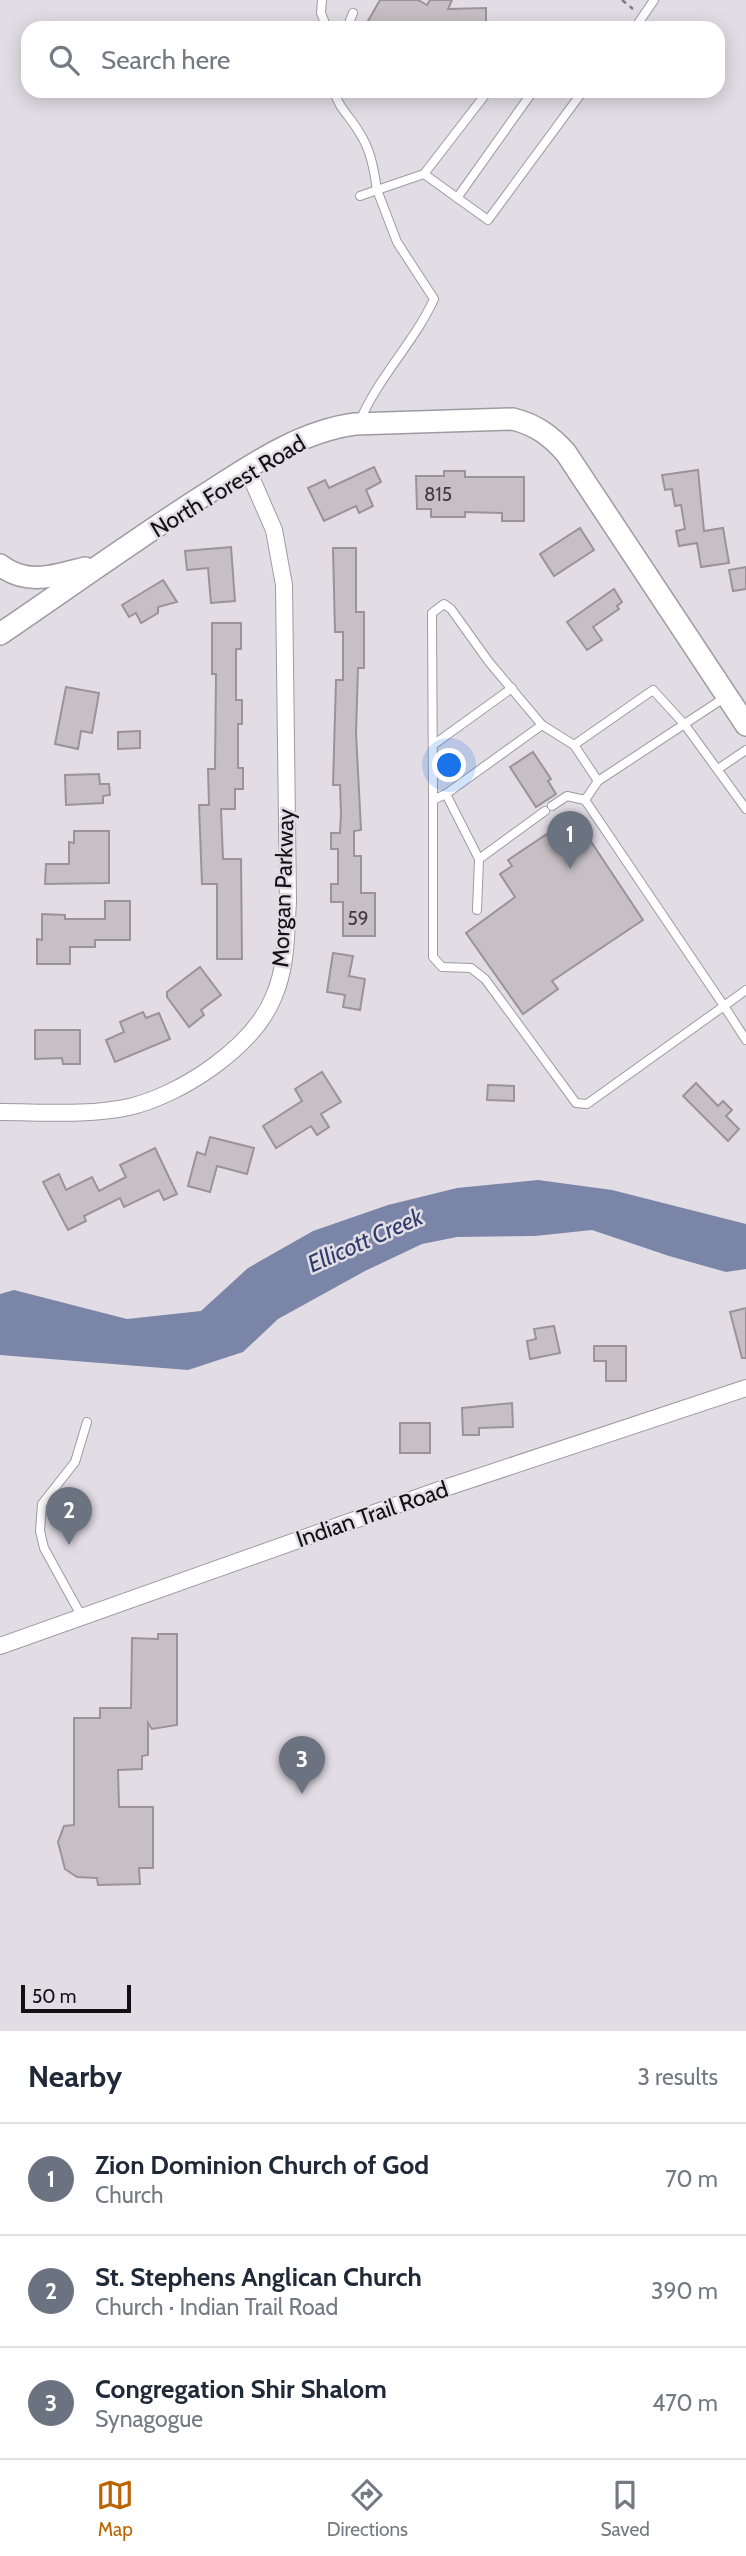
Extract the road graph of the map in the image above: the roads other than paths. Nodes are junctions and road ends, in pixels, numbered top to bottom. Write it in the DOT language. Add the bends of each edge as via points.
graph roads {
  1 [pos="322,0"];
  2 [pos="654,0"];
  3 [pos="353,13"];
  4 [pos="324,21"];
  5 [pos="350,21"];
  6 [pos="640,21"];
  7 [pos="336,98"];
  8 [pos="483,98"];
  9 [pos="528,98"];
  10 [pos="578,98"];
  11 [pos="424,174"];
  12 [pos="377,190"];
  13 [pos="360,196"];
  14 [pos="457,198"];
  15 [pos="359,424"];
  16 [pos="247,468"];
  17 [pos="100,563"];
  18 [pos="0,565"];
  19 [pos="0,634"];
  20 [pos="512,688"];
  21 [pos="727,696"];
  22 [pos="542,725"];
  23 [pos="685,725"];
  24 [pos="746,725"];
  25 [pos="433,745"];
  26 [pos="574,745"];
  27 [pos="746,750"];
  28 [pos="718,769"];
  29 [pos="598,781"];
  30 [pos="446,794"];
  31 [pos="433,800"];
  32 [pos="585,800"];
  33 [pos="746,809"];
  34 [pos="479,859"];
  35 [pos="477,910"];
  36 [pos="746,990"];
  37 [pos="724,1006"];
  38 [pos="746,1040"];
  39 [pos="0,1112"];
  40 [pos="746,1388"];
  41 [pos="87,1422"];
  42 [pos="82,1617"];
  43 [pos="0,1646"];
  1 -- 4 [label="lane"];
  2 -- 6 [label="lane"];
  3 -- 5 [label="lane"];
  7 -- 12 [label="lane" via="339,109 361,134"];
  8 -- 11 [label="lane"];
  9 -- 14 [label="lane"];
  10 -- 14 [label="lane" via="488,220"];
  11 -- 12 [label="lane"];
  11 -- 14 [label="lane"];
  12 -- 13 [label="lane"];
  12 -- 15 [label="lane" via="397,242 434,299"];
  15 -- 16 [label="street, North Forest Road" via="332,427"];
  15 -- 21 [label="street, North Forest Road" via="513,419 533,424 552,437 604,507"];
  16 -- 17 [label="street, North Forest Road"];
  16 -- 39 [label="street, Morgan Parkway" via="274,530 285,585 288,901 286,947 275,995 243,1040 206,1070 153,1099 106,1111"];
  17 -- 18 [label="street" via="29,579"];
  17 -- 19 [label="street, North Forest Road"];
  20 -- 22 [label="lane"];
  20 -- 25 [label="lane"];
  20 -- 25 [label="lane" via="451,609 444,604 436,607 432,612"];
  21 -- 23 [label="lane"];
  21 -- 24 [label="street, North Forest Road"];
  22 -- 26 [label="lane"];
  22 -- 30 [label="lane"];
  23 -- 26 [label="lane" via="653,690"];
  23 -- 28 [label="lane"];
  23 -- 29 [label="lane"];
  25 -- 31 [label="lane"];
  26 -- 29 [label="lane"];
  27 -- 28 [label="lane"];
  28 -- 33 [label="lane"];
  29 -- 32 [label="lane"];
  30 -- 31 [label="lane"];
  30 -- 34 [label="lane"];
  31 -- 37 [label="lane" via="433,957 442,967 471,968 485,979 576,1103 587,1104"];
  32 -- 34 [label="lane" via="567,796"];
  32 -- 37 [label="lane"];
  34 -- 35 [label="lane"];
  36 -- 37 [label="lane"];
  37 -- 38 [label="lane"];
  40 -- 42 [label="street, Indian Trail Road" via="439,1490"];
  41 -- 42 [label="lane" via="75,1462 42,1504 40,1531 44,1548"];
  42 -- 43 [label="street, Indian Trail Road"];
}
